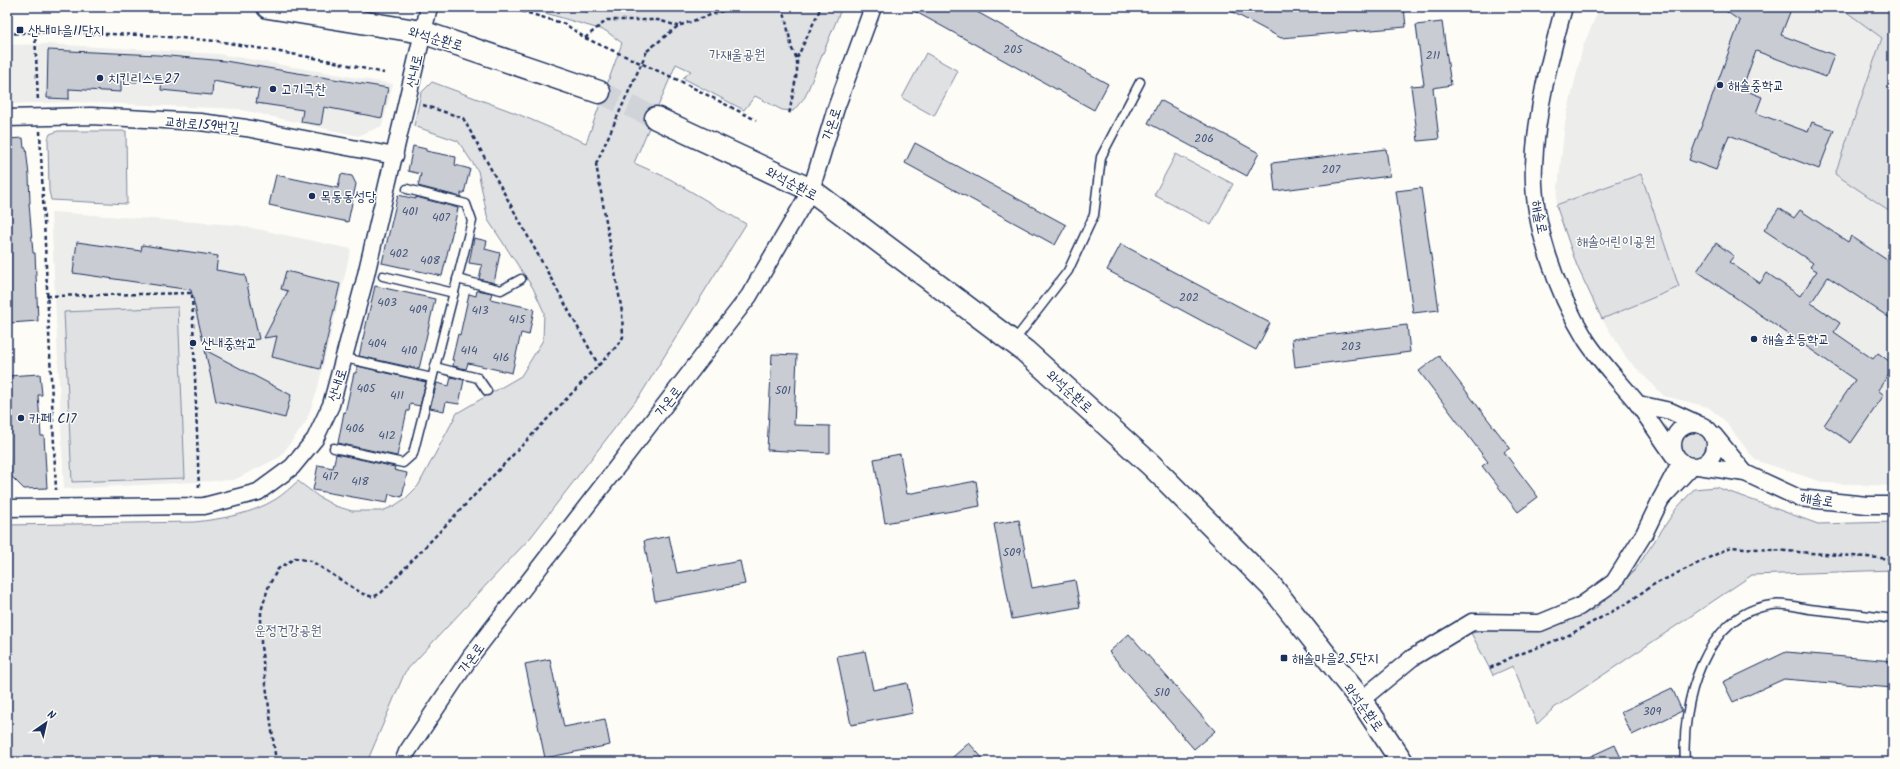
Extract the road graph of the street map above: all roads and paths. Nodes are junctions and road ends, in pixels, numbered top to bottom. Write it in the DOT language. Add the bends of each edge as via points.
graph roads {
  1 [pos="268,7"];
  2 [pos="429,7"];
  3 [pos="508,7"];
  4 [pos="734,7"];
  5 [pos="783,7"];
  6 [pos="821,7"];
  7 [pos="873,7"];
  8 [pos="1564,7"];
  9 [pos="678,26"];
  10 [pos="35,32"];
  11 [pos="422,32"];
  12 [pos="7,34"];
  13 [pos="585,38"];
  14 [pos="797,59"];
  15 [pos="384,73"];
  16 [pos="1140,82"];
  17 [pos="599,92"];
  18 [pos="423,105"];
  19 [pos="38,109"];
  20 [pos="789,115"];
  21 [pos="7,118"];
  22 [pos="656,118"];
  23 [pos="756,120"];
  24 [pos="39,124"];
  25 [pos="395,156"];
  26 [pos="407,189"];
  27 [pos="811,190"];
  28 [pos="382,276"];
  29 [pos="457,279"];
  30 [pos="521,279"];
  31 [pos="454,293"];
  32 [pos="47,296"];
  33 [pos="1014,342"];
  34 [pos="345,358"];
  35 [pos="599,366"];
  36 [pos="435,367"];
  37 [pos="432,378"];
  38 [pos="488,391"];
  39 [pos="1638,404"];
  40 [pos="1696,423"];
  41 [pos="1714,435"];
  42 [pos="334,448"];
  43 [pos="1690,464"];
  44 [pos="1745,473"];
  45 [pos="56,490"];
  46 [pos="199,491"];
  47 [pos="1893,505"];
  48 [pos="7,508"];
  49 [pos="1893,559"];
  50 [pos="1893,619"];
  51 [pos="1490,668"];
  52 [pos="1361,700"];
  53 [pos="276,762"];
  54 [pos="403,762"];
  55 [pos="1402,762"];
  56 [pos="1685,762"];
  1 -- 11 [label="street, 와석순환로"];
  2 -- 11 [label="street, 산내로"];
  3 -- 13 [label="path" via="565,24"];
  4 -- 9 [label="path"];
  5 -- 14 [label="path" via="792,49"];
  6 -- 14 [label="path"];
  7 -- 27 [label="street, 가온로" via="836,108"];
  8 -- 39 [label="street, 해솔로" via="1552,51 1537,132 1534,166 1537,209 1553,272 1563,299 1587,341"];
  9 -- 13 [label="path" via="658,20 607,20"];
  9 -- 35 [label="path, bridge" via="646,51 596,164 622,312 623,337"];
  10 -- 12 [label="path"];
  10 -- 15 [label="path" via="145,35 217,41"];
  10 -- 19 [label="path"];
  11 -- 17 [label="street, 와석순환로"];
  11 -- 25 [label="street, 산내로"];
  13 -- 23 [label="path" via="678,80"];
  14 -- 20 [label="path"];
  16 -- 33 [label="lane" via="1101,157 1094,215 1068,271"];
  18 -- 35 [label="path" via="463,118"];
  21 -- 25 [label="street, 교하로159번길" via="91,116 200,122"];
  22 -- 27 [label="street, 와석순환로"];
  24 -- 32 [label="path"];
  25 -- 34 [label="street, 산내로"];
  26 -- 29 [label="lane" via="466,204 472,221"];
  27 -- 33 [label="street, 와석순환로"];
  27 -- 54 [label="street, 가온로" via="749,296 471,656 407,752"];
  28 -- 31 [label="lane"];
  29 -- 30 [label="lane" via="501,290"];
  29 -- 31 [label="lane"];
  31 -- 36 [label="lane"];
  32 -- 45 [label="path"];
  32 -- 46 [label="path" via="192,293"];
  33 -- 52 [label="street, 와석순환로" via="1151,465 1271,586"];
  34 -- 37 [label="lane"];
  34 -- 48 [label="street, 산내로" via="331,405 315,439 292,467 258,492 204,506"];
  35 -- 53 [label="path" via="382,593 373,597 363,594 311,561 295,558 278,569 269,585 261,611 261,646"];
  36 -- 37 [label="lane"];
  36 -- 38 [label="lane" via="478,378"];
  37 -- 42 [label="lane" via="413,454 403,463"];
  39 -- 40 [label="street" via="1670,411"];
  39 -- 43 [label="street, 해솔로" via="1673,455"];
  40 -- 41 [label="street" via="1709,429"];
  40 -- 43 [label="street" via="1682,426 1674,438 1673,451"];
  41 -- 43 [label="street" via="1716,442 1713,456 1708,462"];
  41 -- 44 [label="street"];
  43 -- 44 [label="street"];
  43 -- 52 [label="street" via="1661,499 1644,534 1614,582 1579,607 1540,623 1472,622 1412,658"];
  44 -- 47 [label="street, 해솔로" via="1799,498 1867,506"];
  49 -- 51 [label="path" via="1731,547 1651,586 1626,604 1567,636"];
  50 -- 56 [label="lane" via="1774,604 1751,609 1732,622 1718,636 1707,653 1697,678 1688,710"];
  52 -- 55 [label="street, 와석순환로"];
}
